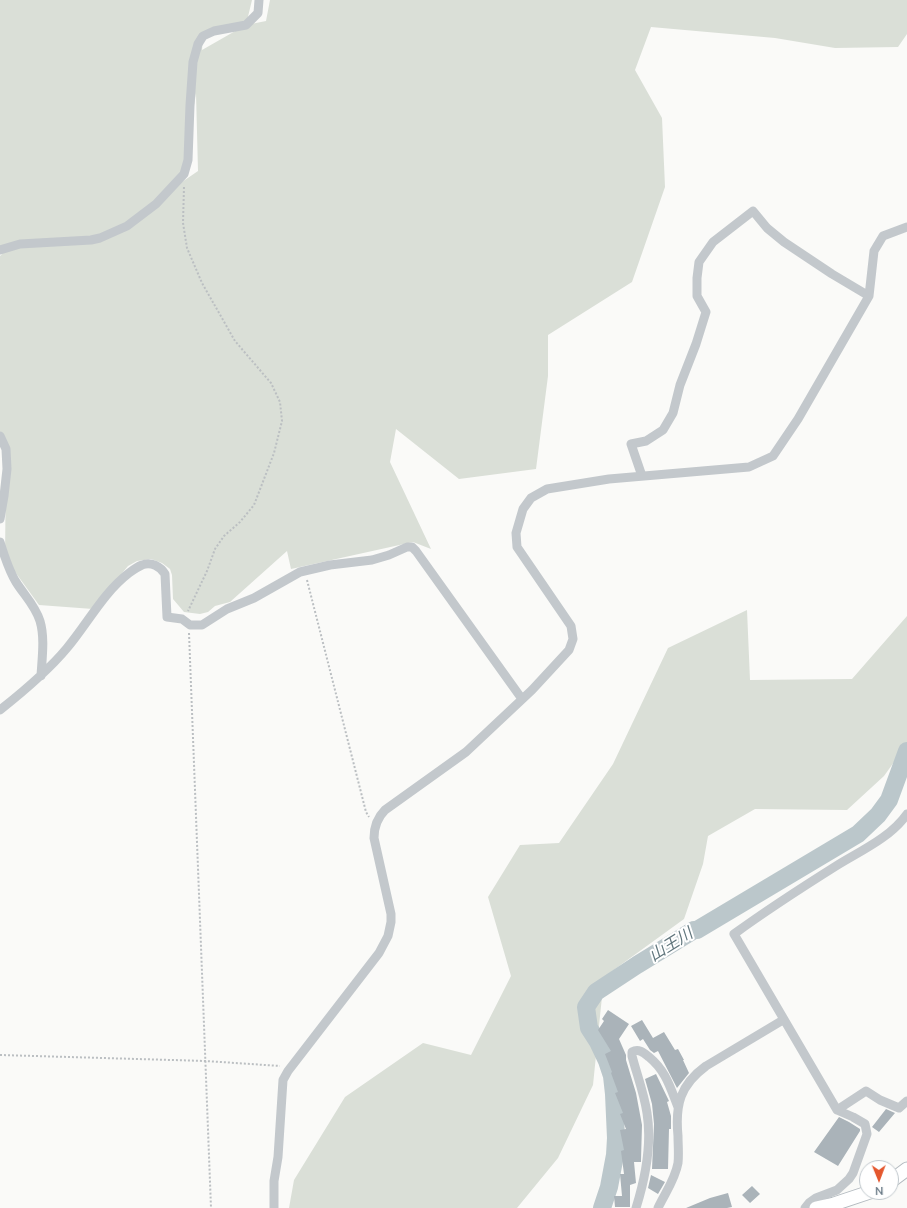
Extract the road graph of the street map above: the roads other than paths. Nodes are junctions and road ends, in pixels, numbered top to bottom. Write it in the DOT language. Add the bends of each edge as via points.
graph roads {
  1 [pos="259,0"];
  2 [pos="907,227"];
  3 [pos="0,250"];
  4 [pos="869,296"];
  5 [pos="0,436"];
  6 [pos="642,476"];
  7 [pos="0,519"];
  8 [pos="0,542"];
  9 [pos="41,676"];
  10 [pos="522,699"];
  11 [pos="0,710"];
  12 [pos="907,814"];
  13 [pos="783,1020"];
  14 [pos="907,1101"];
  15 [pos="678,1108"];
  16 [pos="837,1110"];
  17 [pos="859,1196"];
  18 [pos="274,1208"];
  19 [pos="636,1208"];
  20 [pos="658,1208"];
  21 [pos="805,1208"];
  22 [pos="816,1208"];
  1 -- 3 [label="street" via="258,13 246,25 214,31 204,36 198,44 193,62 188,160 184,174 156,204 127,226 100,238 20,244"];
  2 -- 4 [label="street" via="882,236 874,251"];
  4 -- 6 [label="street" via="798,419 773,456 749,467"];
  4 -- 6 [label="street" via="784,242 767,228 753,211 713,242 699,262 697,278 697,296 706,312 680,385 673,413 663,430 646,441 631,444"];
  5 -- 7 [label="street" via="6,449 7,469"];
  6 -- 10 [label="street" via="547,489 531,498 523,509 516,533 518,547 569,622 573,634 566,654"];
  8 -- 9 [label="street" via="15,581 33,606 40,621 43,655"];
  9 -- 10 [label="street" via="67,649 99,604 127,575 142,565 156,565 164,572 167,617 204,624 294,574 330,565 372,560 412,547"];
  9 -- 11 [label="street"];
  10 -- 18 [label="street" via="466,752 385,810 377,821 374,838 391,914 388,936 373,962 283,1080"];
  12 -- 13 [label="street" via="901,823 874,844 771,907 734,934"];
  13 -- 15 [label="street" via="700,1070 684,1089"];
  13 -- 16 [label="street"];
  14 -- 16 [label="street" via="899,1108 866,1091"];
  15 -- 19 [label="street" via="668,1080 660,1067 643,1052 632,1052 648,1126 646,1163"];
  15 -- 20 [label="street" via="678,1165"];
  16 -- 21 [label="street" via="865,1124 866,1139 853,1173 846,1183 837,1190 816,1198"];
  17 -- 22 [label="main road"];
}
